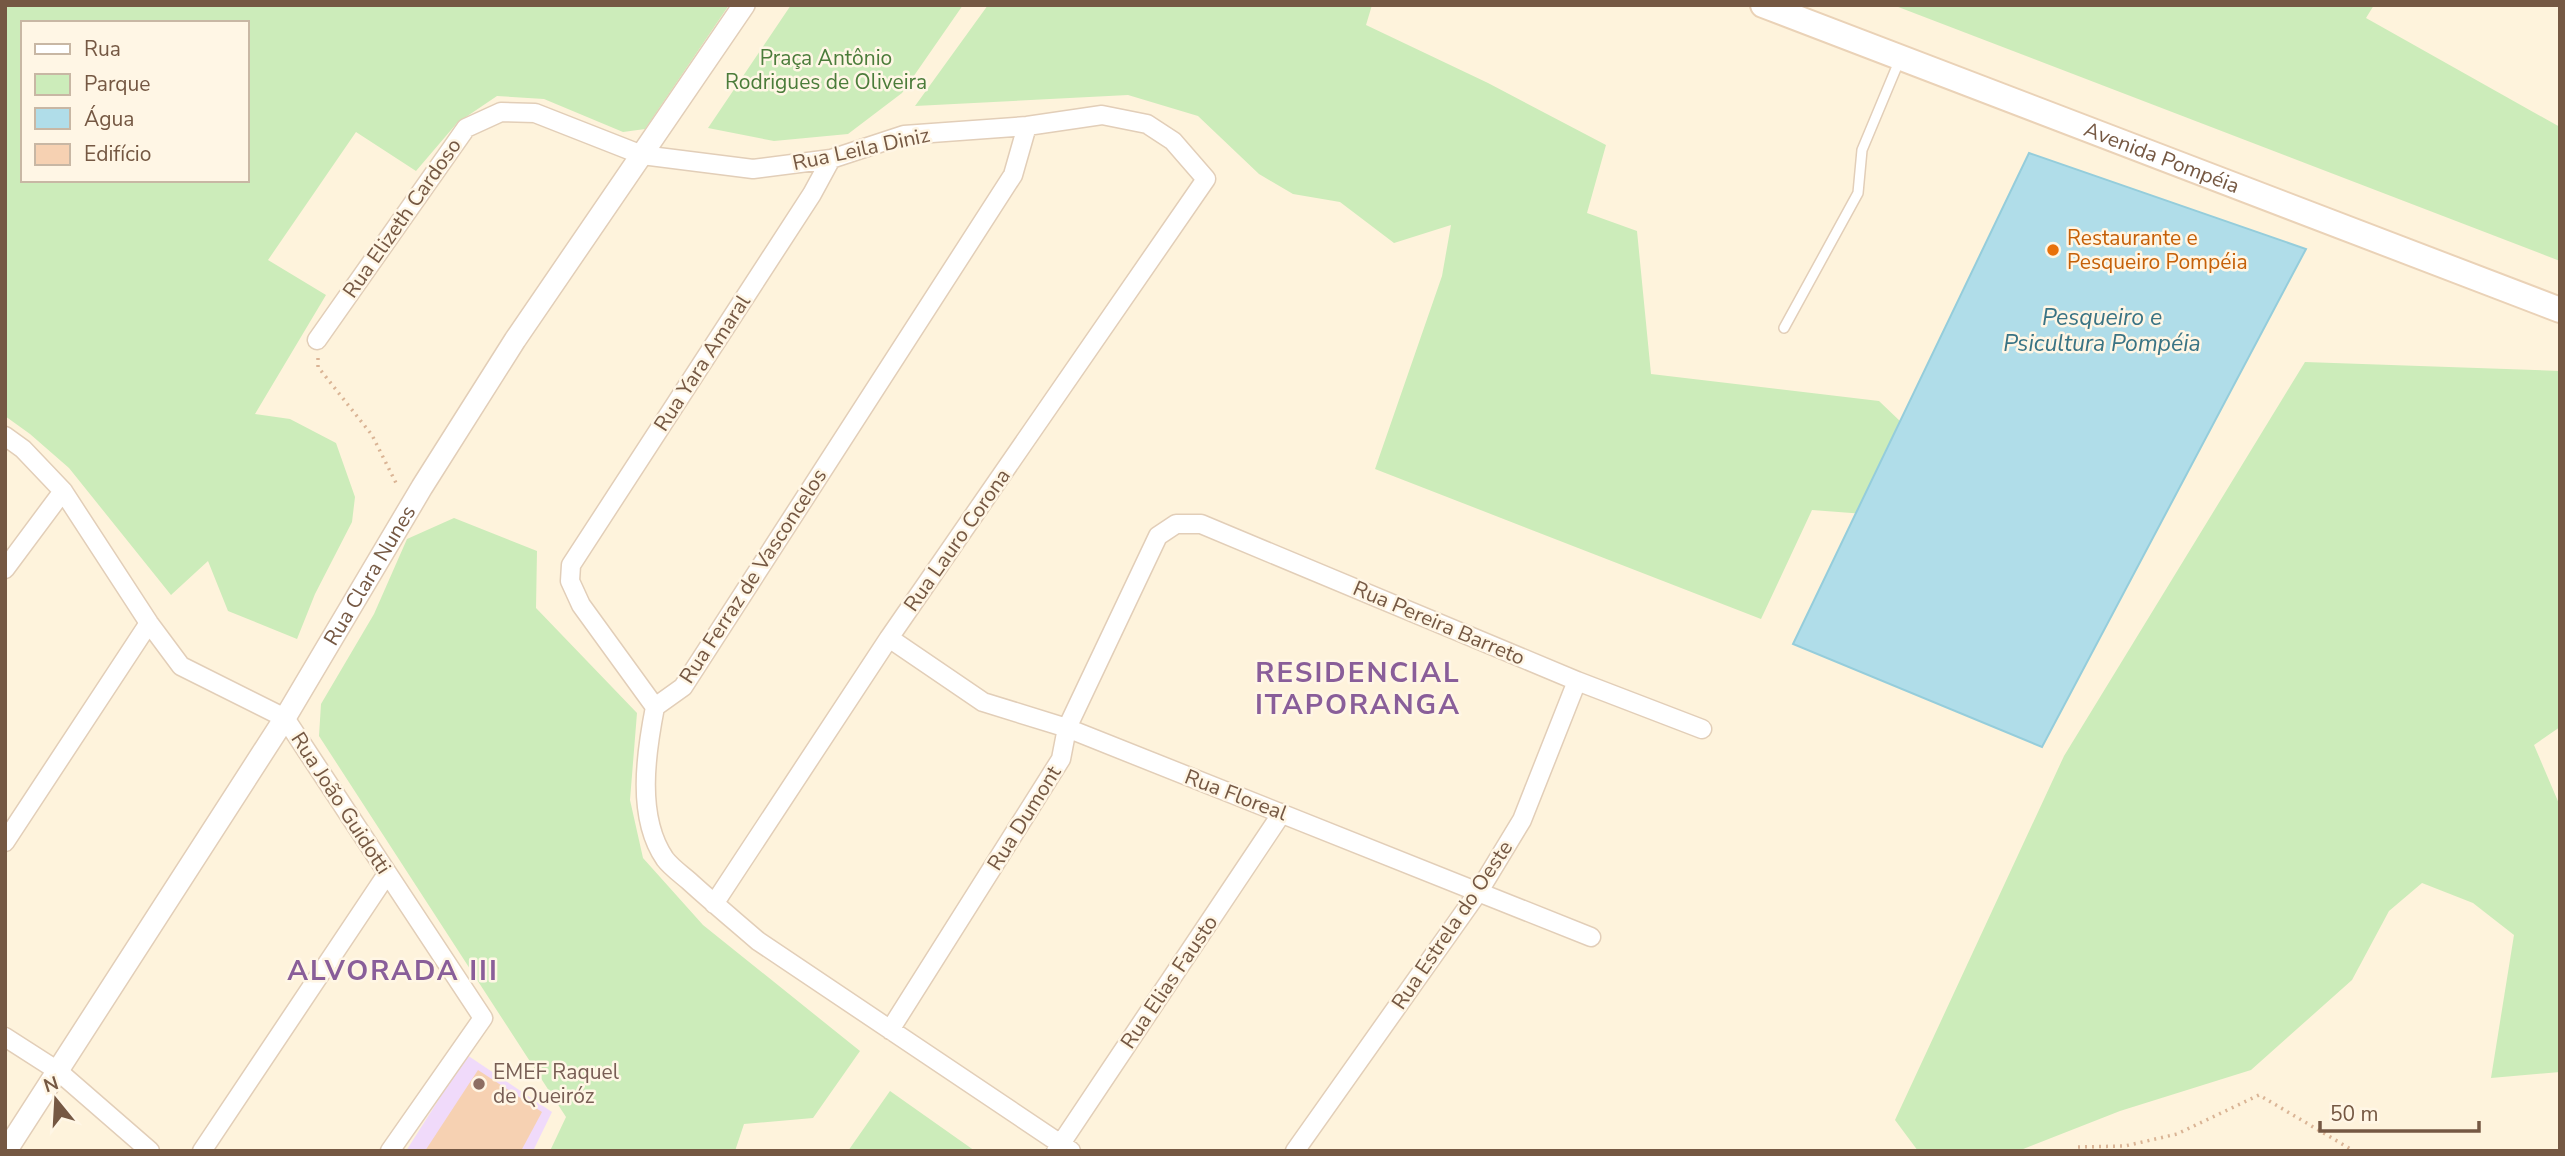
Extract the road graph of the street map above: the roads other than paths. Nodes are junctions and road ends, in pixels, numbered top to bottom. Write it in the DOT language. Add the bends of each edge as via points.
graph roads {
  1 [pos="744,5"];
  2 [pos="1763,5"];
  3 [pos="1900,58"];
  4 [pos="501,112"];
  5 [pos="1027,126"];
  6 [pos="642,155"];
  7 [pos="831,159"];
  8 [pos="1206,179"];
  9 [pos="2560,310"];
  10 [pos="1784,328"];
  11 [pos="317,340"];
  12 [pos="5,436"];
  13 [pos="63,491"];
  14 [pos="1176,524"];
  15 [pos="5,569"];
  16 [pos="149,624"];
  17 [pos="889,638"];
  18 [pos="1577,681"];
  19 [pos="655,707"];
  20 [pos="285,718"];
  21 [pos="1067,728"];
  22 [pos="1702,729"];
  23 [pos="1282,813"];
  24 [pos="5,842"];
  25 [pos="387,874"];
  26 [pos="1479,891"];
  27 [pos="714,904"];
  28 [pos="1591,937"];
  29 [pos="890,1030"];
  30 [pos="5,1037"];
  31 [pos="58,1071"];
  32 [pos="1063,1148"];
  33 [pos="6,1151"];
  34 [pos="150,1151"];
  35 [pos="202,1151"];
  36 [pos="390,1151"];
  37 [pos="1295,1151"];
  1 -- 6 [label="street, Rua Clara Nunes"];
  2 -- 3 [label="main road, Avenida Pompéia"];
  3 -- 9 [label="main road, Avenida Pompéia"];
  3 -- 10 [label="lane" via="1862,150 1858,193"];
  4 -- 6 [label="street, Rua Leila Diniz" via="535,113"];
  4 -- 11 [label="street, Rua Elizeth Cardoso" via="466,128"];
  5 -- 7 [label="street, Rua Leila Diniz" via="904,135"];
  5 -- 8 [label="street, Rua Leila Diniz" via="1102,115 1147,124 1173,141"];
  5 -- 19 [label="street, Rua Ferraz de Vasconcelos" via="1013,175 683,687"];
  6 -- 7 [label="street, Rua Leila Diniz" via="753,169"];
  6 -- 20 [label="street, Rua Clara Nunes" via="515,340"];
  7 -- 19 [label="street, Rua Yara Amaral" via="571,565 570,580 581,605"];
  8 -- 17 [label="street, Rua Lauro Corona"];
  12 -- 13 [label="street, Rua João Guidotti"];
  13 -- 15 [label="street"];
  13 -- 16 [label="street, Rua João Guidotti"];
  14 -- 18 [label="street, Rua Pereira Barreto" via="1201,524"];
  14 -- 21 [label="street, Rua Dumont" via="1158,536"];
  16 -- 20 [label="street, Rua João Guidotti" via="181,666"];
  16 -- 24 [label="street"];
  17 -- 21 [label="street, Rua Floreal" via="983,702"];
  17 -- 27 [label="street, Rua Lauro Corona"];
  18 -- 22 [label="street, Rua Pereira Barreto"];
  18 -- 26 [label="street, Rua Estrela do Oeste" via="1522,820"];
  19 -- 27 [label="street" via="646,766 656,844 667,861"];
  20 -- 25 [label="street, Rua João Guidotti"];
  20 -- 31 [label="street, Rua Clara Nunes"];
  21 -- 23 [label="street, Rua Floreal"];
  21 -- 29 [label="street, Rua Dumont" via="1060,759"];
  23 -- 26 [label="street, Rua Floreal"];
  23 -- 32 [label="street, Rua Elias Fausto"];
  25 -- 35 [label="street"];
  25 -- 36 [label="street, Rua João Guidotti" via="483,1017"];
  26 -- 28 [label="street, Rua Floreal"];
  26 -- 37 [label="street, Rua Estrela do Oeste"];
  27 -- 29 [label="street" via="758,941"];
  29 -- 32 [label="street"];
  30 -- 31 [label="street"];
  31 -- 33 [label="street, Rua Clara Nunes"];
  31 -- 34 [label="street"];
}
